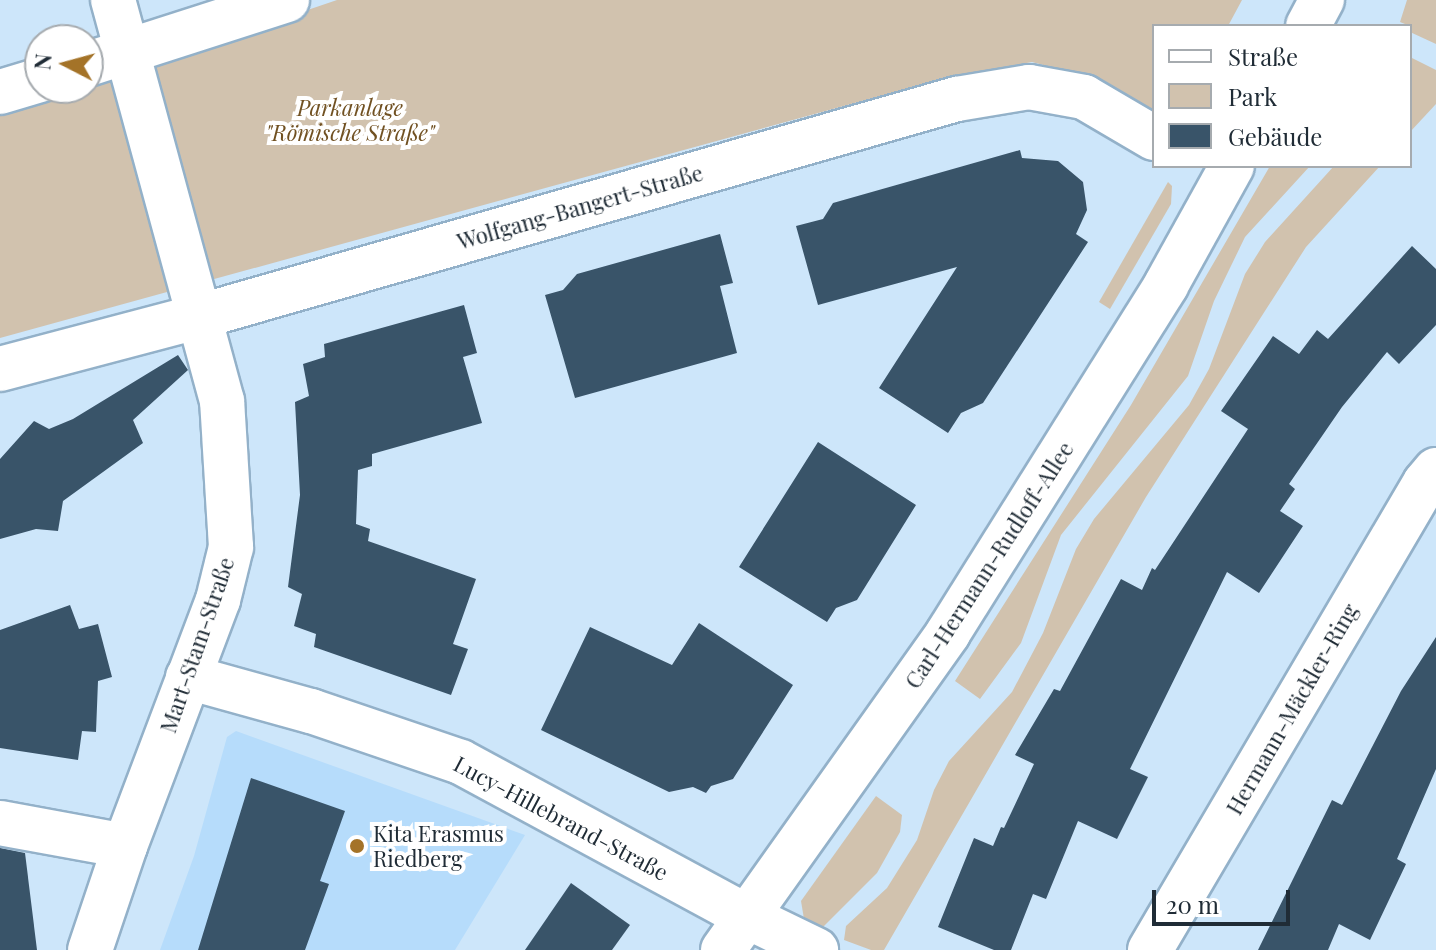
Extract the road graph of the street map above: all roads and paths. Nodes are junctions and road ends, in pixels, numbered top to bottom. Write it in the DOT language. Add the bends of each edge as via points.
graph roads {
  1 [pos="113,0"];
  2 [pos="287,0"];
  3 [pos="1322,0"];
  4 [pos="1309,24"];
  5 [pos="130,51"];
  6 [pos="104,59"];
  7 [pos="24,85"];
  8 [pos="0,92"];
  9 [pos="1152,137"];
  10 [pos="1217,172"];
  11 [pos="201,316"];
  12 [pos="0,369"];
  13 [pos="1436,470"];
  14 [pos="188,677"];
  15 [pos="0,823"];
  16 [pos="125,846"];
  17 [pos="735,933"];
  18 [pos="90,950"];
  19 [pos="816,950"];
  20 [pos="1150,950"];
  1 -- 5 [label="street, Mart-Stam-Straße"];
  2 -- 5 [label="street"];
  3 -- 4 [label="street"];
  5 -- 6 [label="street"];
  5 -- 11 [label="street, Mart-Stam-Straße"];
  7 -- 8 [label="street"];
  9 -- 11 [label="street, Wolfgang-Bangert-Straße" via="1084,97 1029,87 957,99"];
  10 -- 17 [label="street, Carl-Hermann-Rudloff-Allee" via="1166,285 948,633"];
  11 -- 12 [label="street, Wolfgang-Bangert-Straße"];
  11 -- 14 [label="street, Mart-Stam-Straße" via="222,401 231,547 218,600"];
  13 -- 20 [label="street, Hermann-Mäckler-Ring"];
  14 -- 16 [label="street, Mart-Stam-Straße"];
  14 -- 17 [label="street, Lucy-Hillebrand-Straße" via="311,711 461,762"];
  15 -- 16 [label="street"];
  16 -- 18 [label="street, Mart-Stam-Straße"];
  17 -- 19 [label="street"];
}
